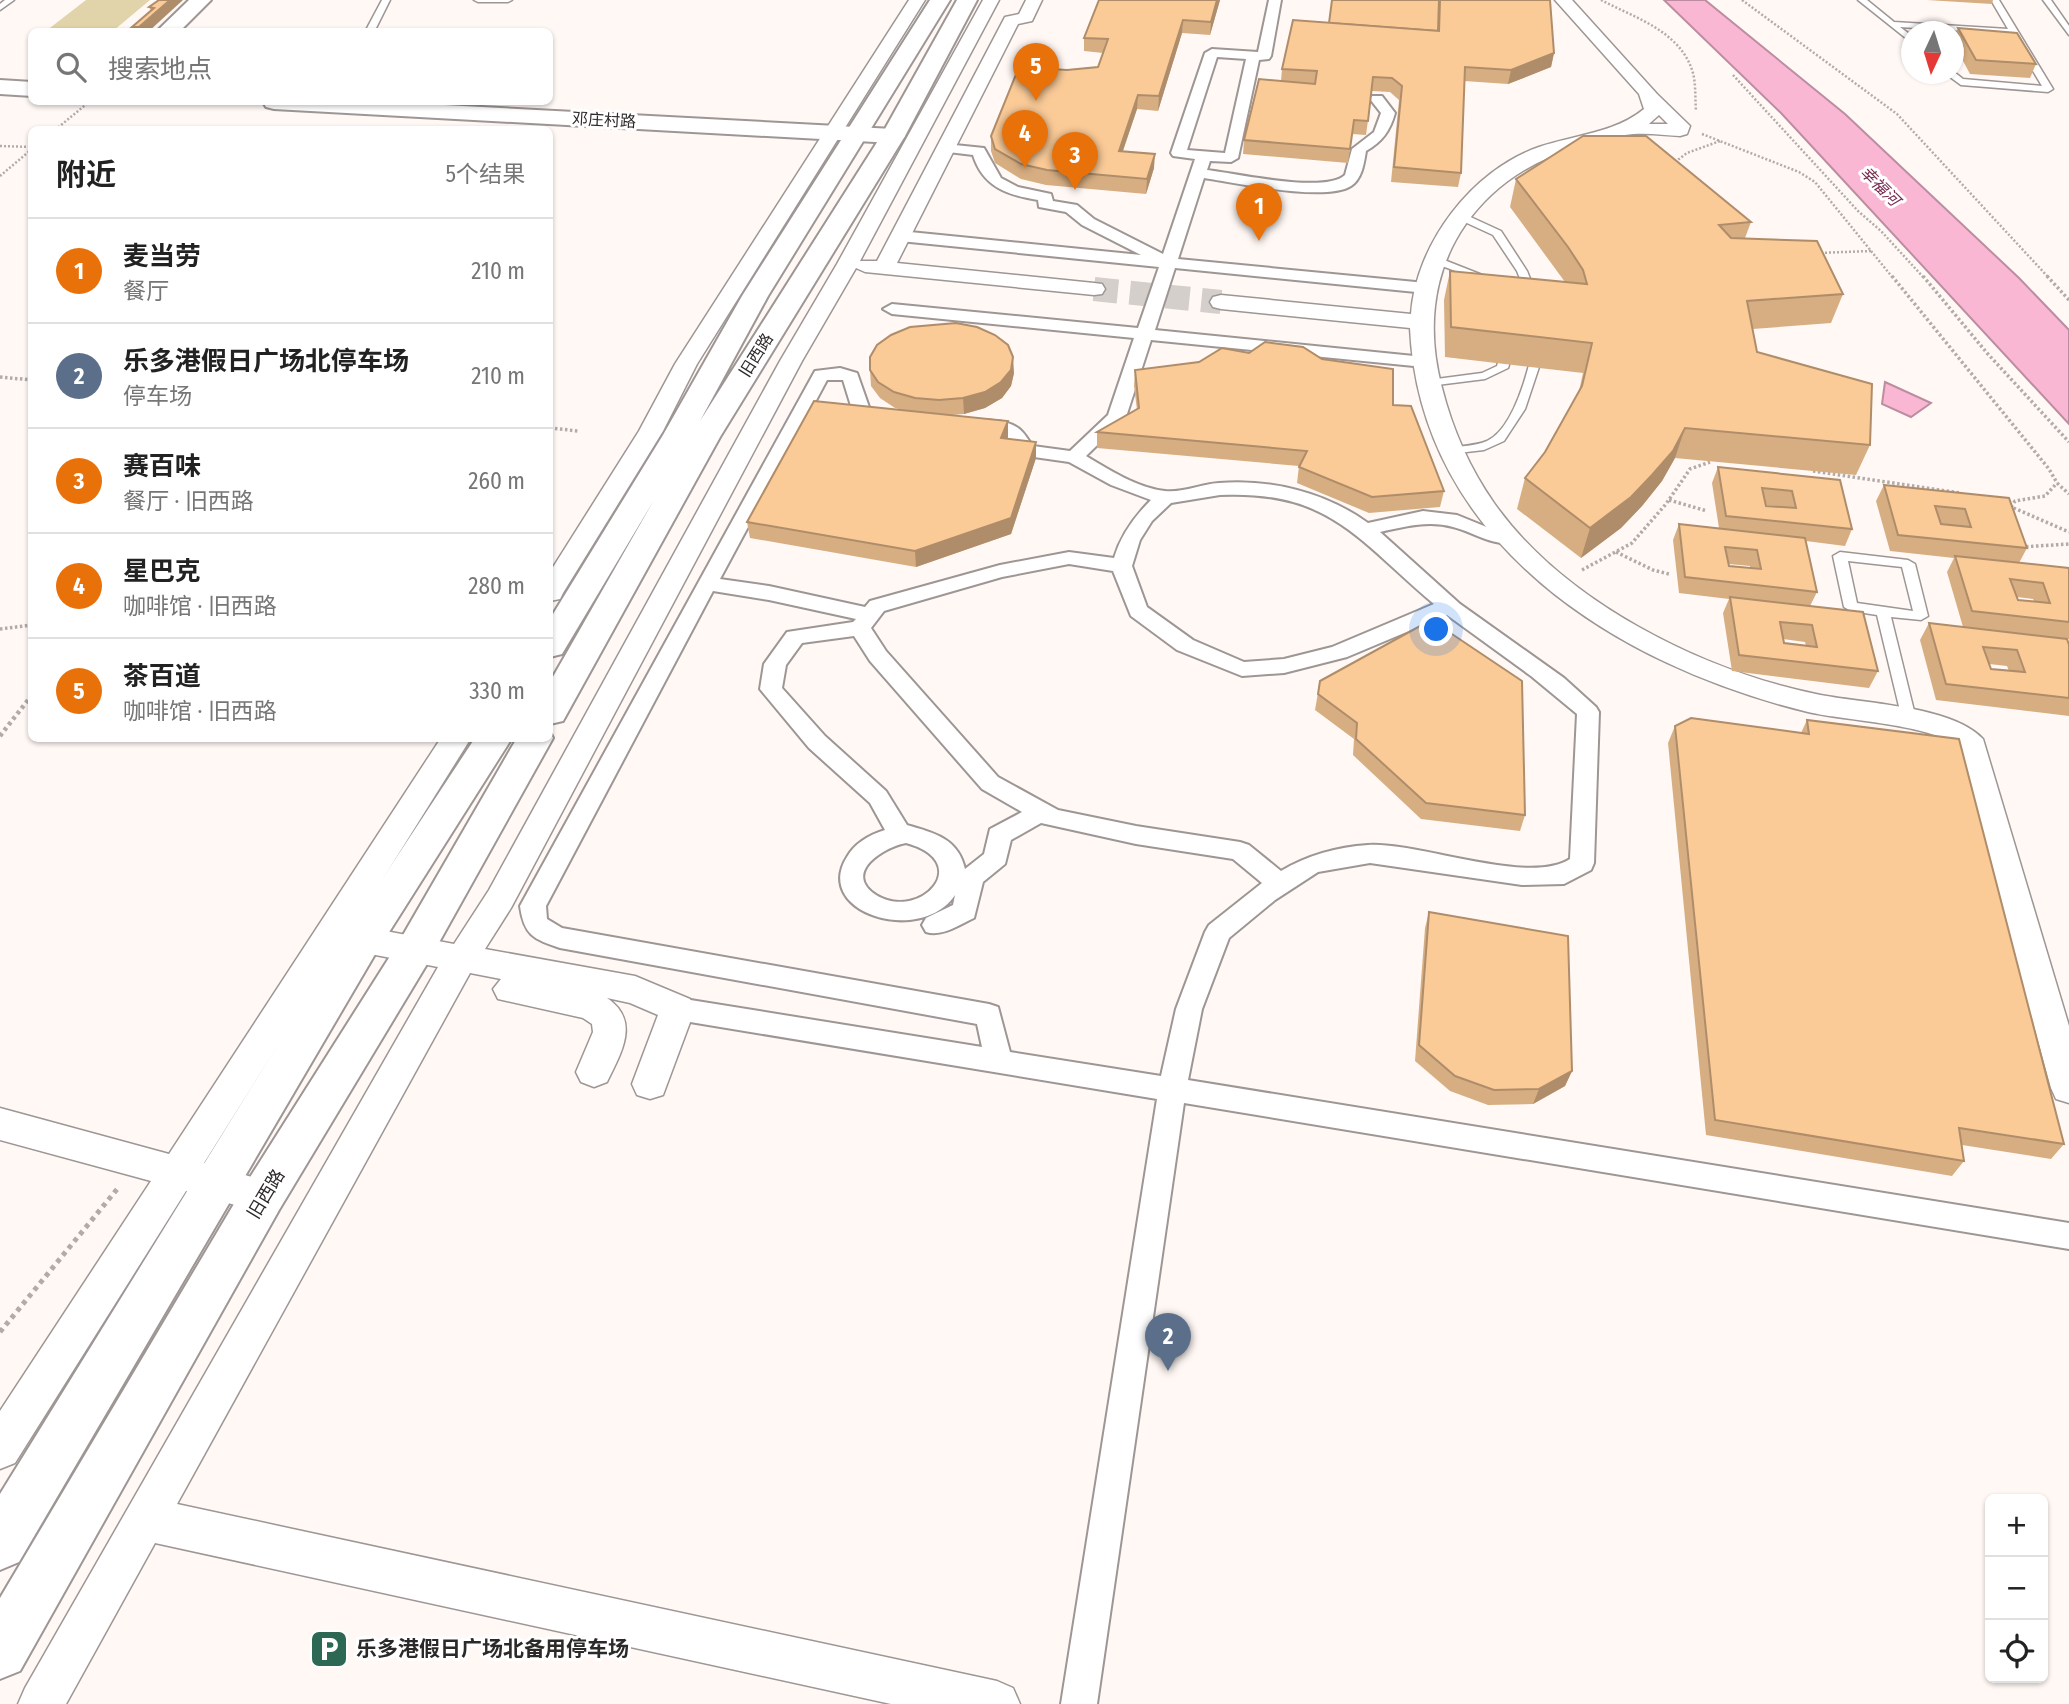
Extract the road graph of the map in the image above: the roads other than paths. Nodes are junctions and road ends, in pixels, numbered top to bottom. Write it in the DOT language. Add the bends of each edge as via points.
graph roads {
  1 [pos="10,0"];
  2 [pos="201,0"];
  3 [pos="386,0"];
  4 [pos="478,0"];
  5 [pos="509,0"];
  6 [pos="917,0"];
  7 [pos="940,0"];
  8 [pos="967,0"];
  9 [pos="991,0"];
  10 [pos="1034,0"];
  11 [pos="1275,0"];
  12 [pos="1563,0"];
  13 [pos="1862,0"];
  14 [pos="1995,0"];
  15 [pos="2047,0"];
  16 [pos="0,8"];
  17 [pos="1891,24"];
  18 [pos="170,28"];
  19 [pos="371,28"];
  20 [pos="1901,32"];
  21 [pos="2014,32"];
  22 [pos="2069,32"];
  23 [pos="1254,71"];
  24 [pos="1964,82"];
  25 [pos="0,87"];
  26 [pos="28,89"];
  27 [pos="1377,99"];
  28 [pos="329,105"];
  29 [pos="845,133"];
  30 [pos="893,136"];
  31 [pos="945,148"];
  32 [pos="1201,164"];
  33 [pos="1460,216"];
  34 [pos="900,236"];
  35 [pos="1435,260"];
  36 [pos="815,261"];
  37 [pos="1170,263"];
  38 [pos="848,264"];
  39 [pos="884,268"];
  40 [pos="1426,288"];
  41 [pos="1094,289"];
  42 [pos="1505,295"];
  43 [pos="1221,302"];
  44 [pos="1535,303"];
  45 [pos="892,309"];
  46 [pos="1420,322"];
  47 [pos="1509,333"];
  48 [pos="1145,334"];
  49 [pos="1539,340"];
  50 [pos="1426,372"];
  51 [pos="902,419"];
  52 [pos="956,424"];
  53 [pos="1453,451"];
  54 [pos="1074,457"];
  55 [pos="1167,497"];
  56 [pos="1364,530"];
  57 [pos="1510,538"];
  58 [pos="1122,566"];
  59 [pos="707,584"];
  60 [pos="553,588"];
  61 [pos="1448,606"];
  62 [pos="1884,611"];
  63 [pos="865,622"];
  64 [pos="553,641"];
  65 [pos="553,707"];
  66 [pos="1909,719"];
  67 [pos="455,742"];
  68 [pos="491,742"];
  69 [pos="533,742"];
  70 [pos="1041,812"];
  71 [pos="900,835"];
  72 [pos="1280,884"];
  73 [pos="958,891"];
  74 [pos="935,925"];
  75 [pos="341,947"];
  76 [pos="409,959"];
  77 [pos="455,968"];
  78 [pos="678,1009"];
  79 [pos="998,1062"];
  80 [pos="594,1072"];
  81 [pos="650,1084"];
  82 [pos="2069,1088"];
  83 [pos="1172,1089"];
  84 [pos="0,1124"];
  85 [pos="163,1168"];
  86 [pos="218,1184"];
  87 [pos="264,1196"];
  88 [pos="2069,1236"];
  89 [pos="0,1448"];
  90 [pos="145,1519"];
  91 [pos="0,1543"];
  92 [pos="0,1651"];
  93 [pos="41,1704"];
  94 [pos="998,1704"];
  95 [pos="1079,1704"];
  1 -- 16 [label="lane"];
  2 -- 18 [label="main road"];
  3 -- 19 [label="lane"];
  4 -- 5 [label="lane"];
  6 -- 29 [label="street"];
  7 -- 29 [label="main road, 旧西路"];
  8 -- 30 [label="main road, 旧西路"];
  9 -- 38 [label="street"];
  10 -- 31 [label="street" via="1026,17 1011,21"];
  11 -- 23 [label="street" via="1264,56"];
  12 -- 33 [label="street" via="1650,97 1654,110 1640,123 1531,157"];
  13 -- 17 [label="lane"];
  14 -- 21 [label="lane"];
  15 -- 22 [label="lane"];
  17 -- 20 [label="lane"];
  17 -- 21 [label="lane"];
  21 -- 24 [label="lane" via="2048,89"];
  23 -- 32 [label="street" via="1231,158"];
  23 -- 32 [label="street" via="1212,53 1178,153"];
  25 -- 26 [label="main road"];
  27 -- 32 [label="street" via="1388,113 1383,132 1359,149 1353,175 1345,183 1332,187 1288,185"];
  28 -- 29 [label="main road, 邓庄村路"];
  29 -- 30 [label="main road, 邓庄村路"];
  29 -- 60 [label="street" via="686,363 652,431"];
  29 -- 64 [label="main road, 旧西路" via="678,435"];
  30 -- 36 [label="main road, 旧西路"];
  31 -- 34 [label="street"];
  31 -- 37 [label="street" via="979,151 983,167 994,181 1015,192 1046,197 1045,204 1071,208 1088,222"];
  32 -- 37 [label="street"];
  33 -- 35 [label="street"];
  33 -- 44 [label="lane" via="1497,233 1522,271"];
  34 -- 37 [label="street"];
  34 -- 39 [label="street"];
  35 -- 40 [label="street"];
  35 -- 42 [label="lane" via="1495,282"];
  36 -- 38 [label="street"];
  36 -- 65 [label="main road, 旧西路" via="705,437"];
  37 -- 40 [label="street"];
  37 -- 48 [label="street"];
  38 -- 39 [label="street"];
  38 -- 77 [label="street" via="500,899"];
  39 -- 41 [label="street"];
  40 -- 46 [label="street"];
  43 -- 46 [label="street"];
  45 -- 48 [label="street"];
  46 -- 50 [label="street"];
  47 -- 50 [label="lane" via="1502,368 1485,376"];
  48 -- 50 [label="street"];
  48 -- 54 [label="street" via="1117,417"];
  49 -- 53 [label="lane" via="1529,386 1500,439"];
  50 -- 53 [label="street"];
  51 -- 59 [label="street" via="862,415 851,377 821,375"];
  52 -- 54 [label="street" via="1010,430 1027,451"];
  53 -- 57 [label="street" via="1494,521"];
  54 -- 55 [label="street" via="1113,480"];
  55 -- 56 [label="street" via="1253,487 1308,499 1347,516"];
  55 -- 58 [label="street" via="1145,517 1130,540"];
  56 -- 57 [label="street" via="1423,517 1457,520 1484,533"];
  56 -- 61 [label="street"];
  57 -- 66 [label="street" via="1555,581 1672,653 1777,696"];
  58 -- 61 [label="street" via="1138,611 1185,645 1242,669 1284,666 1339,652"];
  58 -- 63 [label="street" via="1069,558 1000,571 877,606"];
  59 -- 63 [label="street" via="769,593"];
  59 -- 79 [label="street" via="533,906 535,923 560,939 989,1015"];
  61 -- 72 [label="street" via="1562,686 1588,712 1583,863 1564,875 1522,876 1370,854 1312,864"];
  62 -- 62 [label="lane" via="1921,616 1908,564 1840,556 1851,607"];
  62 -- 66 [label="lane"];
  63 -- 70 [label="street" via="878,656 990,783"];
  63 -- 71 [label="street" via="795,637 775,663 771,689 817,742 878,797"];
  66 -- 82 [label="street" via="1947,727 1973,746"];
  67 -- 75 [label="street"];
  68 -- 75 [label="main road"];
  69 -- 76 [label="main road, 旧西路"];
  70 -- 72 [label="street" via="1136,835 1240,851"];
  70 -- 73 [label="street" via="999,835 996,858"];
  71 -- 73 [label="street" via="921,836 947,852"];
  71 -- 73 [label="street" via="875,842 855,861 854,886 861,896 887,910 904,911"];
  72 -- 83 [label="street" via="1218,932 1189,1009"];
  73 -- 74 [label="street" via="965,911"];
  75 -- 76 [label="street"];
  75 -- 85 [label="street"];
  75 -- 86 [label="main road"];
  76 -- 77 [label="street"];
  76 -- 87 [label="main road, 旧西路"];
  77 -- 78 [label="street" via="635,990"];
  77 -- 80 [label="street" via="592,1006 608,1017 610,1032"];
  77 -- 90 [label="street"];
  78 -- 79 [label="street"];
  78 -- 81 [label="street"];
  79 -- 83 [label="street"];
  83 -- 88 [label="street"];
  83 -- 95 [label="street"];
  84 -- 85 [label="street"];
  85 -- 86 [label="street"];
  85 -- 89 [label="street"];
  86 -- 87 [label="street"];
  86 -- 91 [label="main road"];
  87 -- 92 [label="main road, 旧西路"];
  90 -- 93 [label="street"];
  90 -- 94 [label="street"];
}
